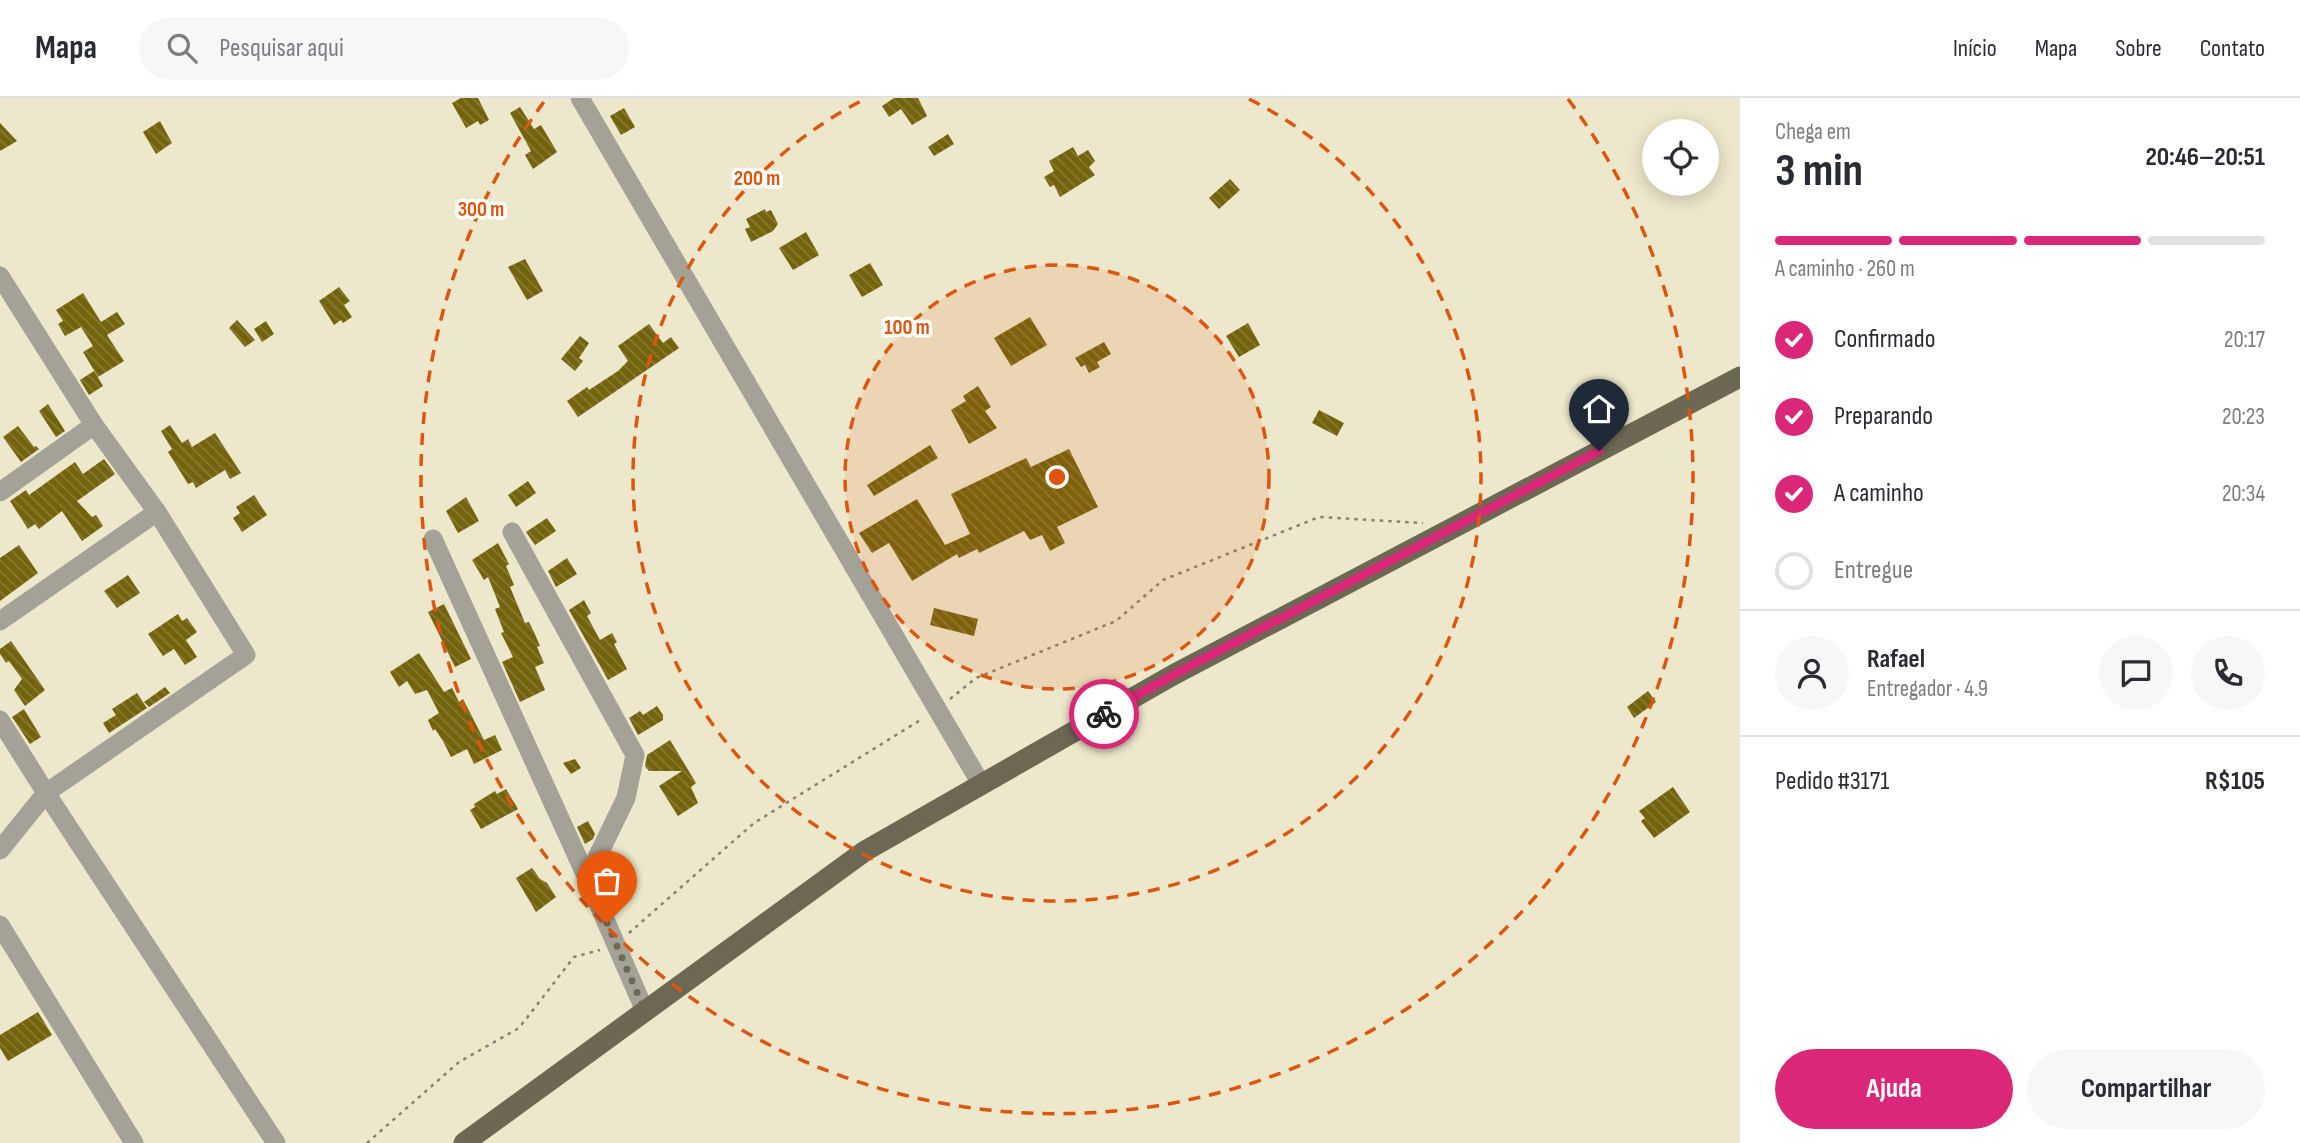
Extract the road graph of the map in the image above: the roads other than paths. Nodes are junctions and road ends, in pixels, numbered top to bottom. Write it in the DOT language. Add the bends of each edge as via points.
graph roads {
  1 [pos="580,98"];
  2 [pos="0,275"];
  3 [pos="1740,377"];
  4 [pos="94,425"];
  5 [pos="0,492"];
  6 [pos="157,512"];
  7 [pos="512,532"];
  8 [pos="433,539"];
  9 [pos="0,621"];
  10 [pos="0,720"];
  11 [pos="981,784"];
  12 [pos="46,793"];
  13 [pos="0,850"];
  14 [pos="587,878"];
  15 [pos="0,925"];
  16 [pos="645,1011"];
  17 [pos="134,1143"];
  18 [pos="276,1143"];
  19 [pos="464,1143"];
  1 -- 11 [label="street"];
  2 -- 4 [label="street"];
  3 -- 11 [label="main road" via="1173,675"];
  4 -- 5 [label="street"];
  4 -- 6 [label="street"];
  6 -- 9 [label="street"];
  6 -- 12 [label="street" via="246,655"];
  7 -- 14 [label="street" via="635,755 626,798"];
  8 -- 14 [label="street"];
  10 -- 12 [label="street"];
  11 -- 16 [label="main road" via="865,850"];
  12 -- 13 [label="street"];
  12 -- 18 [label="street"];
  14 -- 16 [label="street"];
  15 -- 17 [label="street"];
  16 -- 19 [label="main road"];
}
